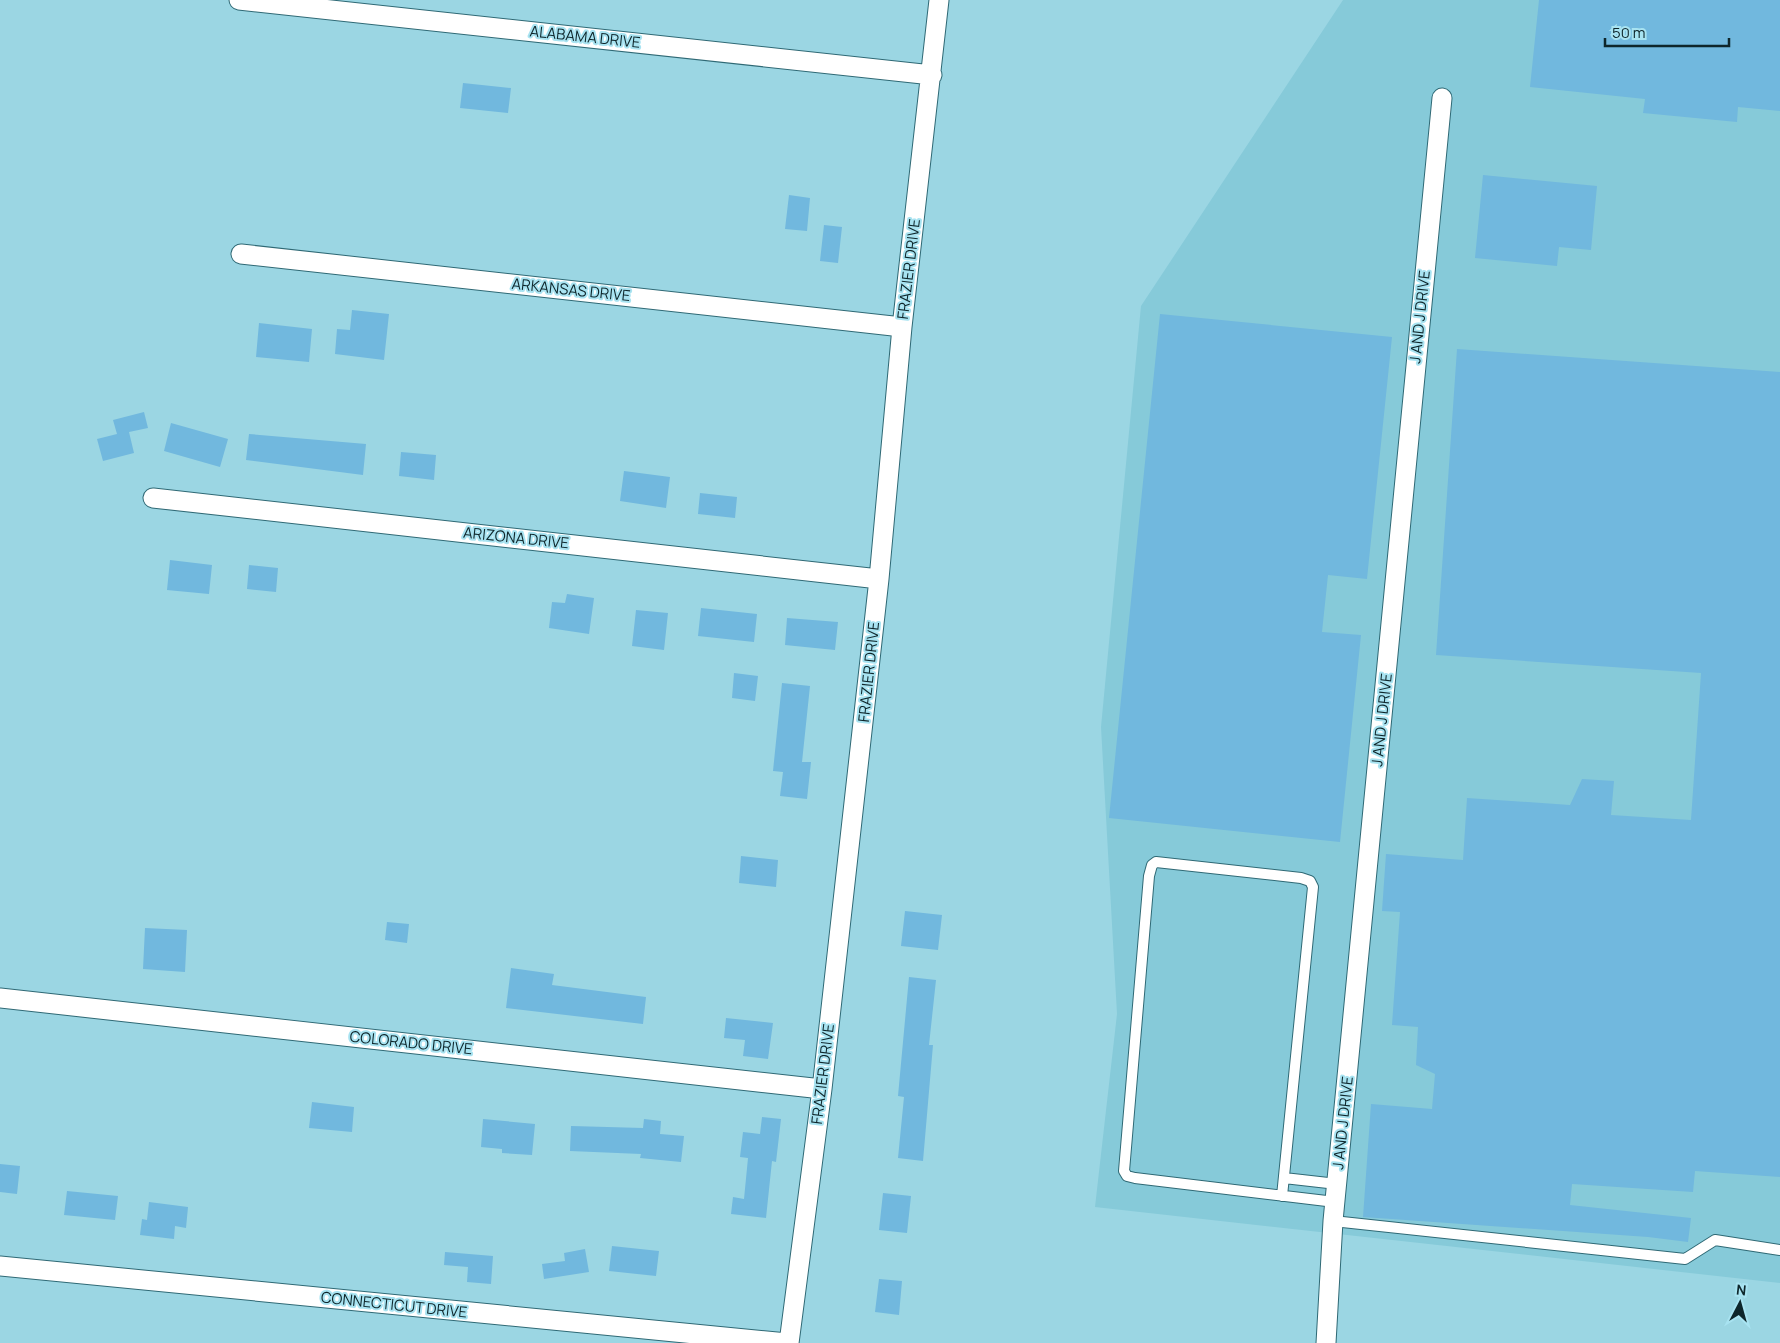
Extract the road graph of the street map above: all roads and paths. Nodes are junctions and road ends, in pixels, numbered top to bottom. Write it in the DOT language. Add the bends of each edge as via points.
graph roads {
  1 [pos="239,0"];
  2 [pos="939,0"];
  3 [pos="932,75"];
  4 [pos="1442,98"];
  5 [pos="241,254"];
  6 [pos="902,327"];
  7 [pos="153,498"];
  8 [pos="879,579"];
  9 [pos="0,998"];
  10 [pos="822,1089"];
  11 [pos="1284,1178"];
  12 [pos="1336,1193"];
  13 [pos="1282,1196"];
  14 [pos="1333,1221"];
  15 [pos="1780,1250"];
  16 [pos="0,1266"];
  17 [pos="788,1343"];
  18 [pos="1326,1343"];
  1 -- 3 [label="street, ALABAMA DRIVE"];
  2 -- 3 [label="street, FRAZIER DRIVE"];
  3 -- 6 [label="street, FRAZIER DRIVE"];
  4 -- 12 [label="street, J AND J DRIVE"];
  5 -- 6 [label="street, ARKANSAS DRIVE"];
  6 -- 8 [label="street, FRAZIER DRIVE"];
  7 -- 8 [label="street, ARIZONA DRIVE"];
  8 -- 10 [label="street, FRAZIER DRIVE"];
  9 -- 10 [label="street, COLORADO DRIVE"];
  10 -- 17 [label="street, FRAZIER DRIVE"];
  11 -- 12 [label="lane"];
  11 -- 13 [label="lane"];
  11 -- 13 [label="lane" via="1313,887 1310,881 1301,878 1156,862 1149,876 1124,1171 1135,1178"];
  12 -- 13 [label="lane"];
  12 -- 14 [label="street, J AND J DRIVE"];
  14 -- 15 [label="lane" via="1685,1259 1714,1240"];
  14 -- 18 [label="street, J AND J DRIVE"];
  16 -- 17 [label="street, CONNECTICUT DRIVE"];
}
